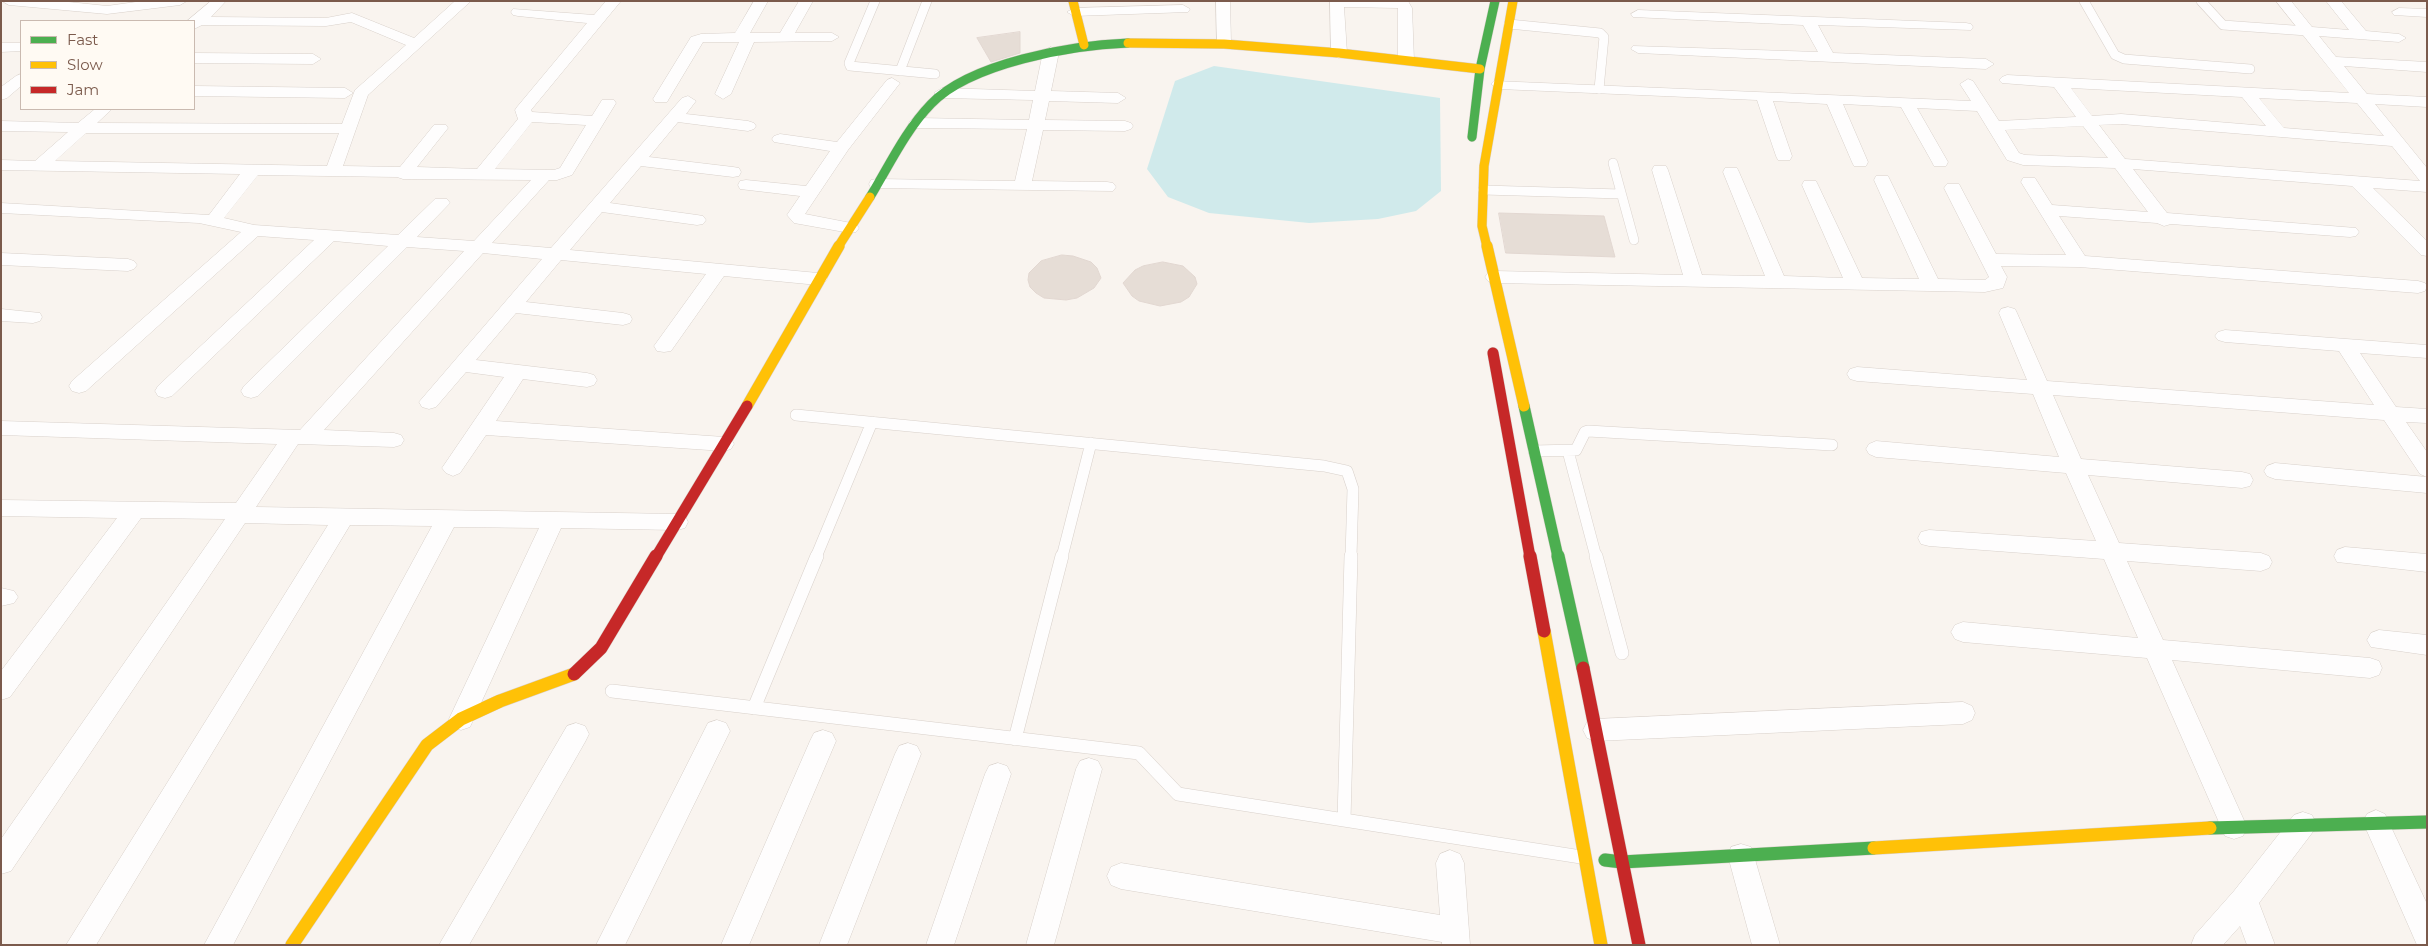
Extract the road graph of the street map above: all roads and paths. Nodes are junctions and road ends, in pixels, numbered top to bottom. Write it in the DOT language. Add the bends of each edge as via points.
graph roads {
  1 [pos="9,1"];
  2 [pos="180,1"];
  3 [pos="219,1"];
  4 [pos="464,1"];
  5 [pos="614,1"];
  6 [pos="761,1"];
  7 [pos="806,1"];
  8 [pos="875,1"];
  9 [pos="928,1"];
  10 [pos="1223,1"];
  11 [pos="1495,1"];
  12 [pos="1513,1"];
  13 [pos="2084,1"];
  14 [pos="2201,1"];
  15 [pos="2283,1"];
  16 [pos="2333,1"];
  17 [pos="36,2"];
  18 [pos="1337,2"];
  19 [pos="1073,6"];
  20 [pos="1183,9"];
  21 [pos="107,10"];
  22 [pos="518,12"];
  23 [pos="2399,12"];
  24 [pos="2427,13"];
  25 [pos="1638,14"];
  26 [pos="94,20"];
  27 [pos="598,20"];
  28 [pos="1808,21"];
  29 [pos="195,22"];
  30 [pos="1509,24"];
  31 [pos="1966,27"];
  32 [pos="2307,31"];
  33 [pos="2361,35"];
  34 [pos="745,37"];
  35 [pos="785,37"];
  36 [pos="832,38"];
  37 [pos="2399,38"];
  38 [pos="417,44"];
  39 [pos="1224,44"];
  40 [pos="1084,45"];
  41 [pos="20,47"];
  42 [pos="1,48"];
  43 [pos="1638,49"];
  44 [pos="1051,52"];
  45 [pos="1339,53"];
  46 [pos="1825,57"];
  47 [pos="195,58"];
  48 [pos="314,59"];
  49 [pos="1406,61"];
  50 [pos="2331,61"];
  51 [pos="1986,64"];
  52 [pos="2427,67"];
  53 [pos="1480,69"];
  54 [pos="2250,69"];
  55 [pos="935,74"];
  56 [pos="896,77"];
  57 [pos="2007,80"];
  58 [pos="2059,83"];
  59 [pos="1499,84"];
  60 [pos="1968,84"];
  61 [pos="1599,88"];
  62 [pos="195,91"];
  63 [pos="2246,92"];
  64 [pos="345,93"];
  65 [pos="942,93"];
  66 [pos="723,94"];
  67 [pos="1042,96"];
  68 [pos="1763,96"];
  69 [pos="2360,97"];
  70 [pos="1118,98"];
  71 [pos="661,99"];
  72 [pos="1833,99"];
  73 [pos="688,101"];
  74 [pos="1906,102"];
  75 [pos="2427,102"];
  76 [pos="608,103"];
  77 [pos="1982,106"];
  78 [pos="103,110"];
  79 [pos="527,117"];
  80 [pos="674,117"];
  81 [pos="2089,120"];
  82 [pos="597,121"];
  83 [pos="917,123"];
  84 [pos="1,126"];
  85 [pos="748,126"];
  86 [pos="1035,126"];
  87 [pos="1125,126"];
  88 [pos="1995,126"];
  89 [pos="83,128"];
  90 [pos="338,128"];
  91 [pos="440,128"];
  92 [pos="2279,132"];
  93 [pos="780,139"];
  94 [pos="2397,142"];
  95 [pos="841,148"];
  96 [pos="1470,148"];
  97 [pos="1784,156"];
  98 [pos="637,160"];
  99 [pos="1860,162"];
  100 [pos="1940,162"];
  101 [pos="1613,163"];
  102 [pos="2121,164"];
  103 [pos="1,165"];
  104 [pos="38,167"];
  105 [pos="254,168"];
  106 [pos="1660,170"];
  107 [pos="333,171"];
  108 [pos="733,172"];
  109 [pos="1731,172"];
  110 [pos="403,174"];
  111 [pos="482,175"];
  112 [pos="544,176"];
  113 [pos="2427,179"];
  114 [pos="1882,180"];
  115 [pos="2029,182"];
  116 [pos="2357,182"];
  117 [pos="877,184"];
  118 [pos="1810,184"];
  119 [pos="746,185"];
  120 [pos="1022,185"];
  121 [pos="1107,187"];
  122 [pos="2427,187"];
  123 [pos="1953,188"];
  124 [pos="1483,190"];
  125 [pos="811,192"];
  126 [pos="1621,194"];
  127 [pos="441,203"];
  128 [pos="597,206"];
  129 [pos="1,208"];
  130 [pos="2047,210"];
  131 [pos="697,220"];
  132 [pos="2164,220"];
  133 [pos="213,221"];
  134 [pos="850,228"];
  135 [pos="254,230"];
  136 [pos="2350,232"];
  137 [pos="328,237"];
  138 [pos="1634,240"];
  139 [pos="403,242"];
  140 [pos="478,247"];
  141 [pos="2427,251"];
  142 [pos="556,254"];
  143 [pos="1,259"];
  144 [pos="1990,260"];
  145 [pos="2079,261"];
  146 [pos="128,265"];
  147 [pos="719,270"];
  148 [pos="1494,277"];
  149 [pos="818,279"];
  150 [pos="1694,280"];
  151 [pos="1777,282"];
  152 [pos="1855,283"];
  153 [pos="1931,284"];
  154 [pos="2418,287"];
  155 [pos="512,306"];
  156 [pos="2008,313"];
  157 [pos="1,316"];
  158 [pos="34,317"];
  159 [pos="623,319"];
  160 [pos="2225,336"];
  161 [pos="1492,343"];
  162 [pos="664,346"];
  163 [pos="2346,347"];
  164 [pos="2427,352"];
  165 [pos="461,364"];
  166 [pos="518,372"];
  167 [pos="1857,374"];
  168 [pos="587,380"];
  169 [pos="79,386"];
  170 [pos="2040,389"];
  171 [pos="165,391"];
  172 [pos="252,392"];
  173 [pos="429,402"];
  174 [pos="2389,412"];
  175 [pos="796,415"];
  176 [pos="2427,416"];
  177 [pos="872,422"];
  178 [pos="481,427"];
  179 [pos="1,428"];
  180 [pos="298,438"];
  181 [pos="394,440"];
  182 [pos="724,444"];
  183 [pos="1091,444"];
  184 [pos="1832,445"];
  185 [pos="1876,448"];
  186 [pos="1534,451"];
  187 [pos="1568,451"];
  188 [pos="2074,467"];
  189 [pos="453,468"];
  190 [pos="2427,468"];
  191 [pos="2275,471"];
  192 [pos="2242,480"];
  193 [pos="2427,485"];
  194 [pos="1,508"];
  195 [pos="134,511"];
  196 [pos="241,513"];
  197 [pos="344,516"];
  198 [pos="448,518"];
  199 [pos="554,520"];
  200 [pos="677,522"];
  201 [pos="1929,538"];
  202 [pos="2112,552"];
  203 [pos="2345,556"];
  204 [pos="2261,562"];
  205 [pos="2427,563"];
  206 [pos="1963,632"];
  207 [pos="2379,640"];
  208 [pos="2427,645"];
  209 [pos="2156,650"];
  210 [pos="1622,653"];
  211 [pos="2370,668"];
  212 [pos="2,688"];
  213 [pos="612,691"];
  214 [pos="754,708"];
  215 [pos="1962,713"];
  216 [pos="461,719"];
  217 [pos="1596,730"];
  218 [pos="717,731"];
  219 [pos="576,734"];
  220 [pos="1015,738"];
  221 [pos="823,741"];
  222 [pos="908,754"];
  223 [pos="1089,769"];
  224 [pos="998,774"];
  225 [pos="1344,820"];
  226 [pos="2376,822"];
  227 [pos="2427,822"];
  228 [pos="2303,824"];
  229 [pos="2234,827"];
  230 [pos="1741,856"];
  231 [pos="1585,857"];
  232 [pos="1,862"];
  233 [pos="1450,862"];
  234 [pos="1622,862"];
  235 [pos="1121,876"];
  236 [pos="2244,900"];
  237 [pos="2427,936"];
  238 [pos="1455,938"];
  239 [pos="80,945"];
  240 [pos="218,945"];
  241 [pos="292,945"];
  242 [pos="453,945"];
  243 [pos="610,945"];
  244 [pos="735,945"];
  245 [pos="833,945"];
  246 [pos="940,945"];
  247 [pos="1040,945"];
  248 [pos="1601,945"];
  249 [pos="1640,945"];
  250 [pos="1766,945"];
  251 [pos="2205,945"];
  252 [pos="2261,945"];
  1 -- 17 [label="street"];
  2 -- 21 [label="street"];
  3 -- 29 [label="street"];
  4 -- 38 [label="street"];
  5 -- 27 [label="street"];
  6 -- 34 [label="street"];
  7 -- 35 [label="street"];
  8 -- 56 [label="lane" via="849,63 850,66"];
  9 -- 56 [label="lane"];
  10 -- 39 [label="street"];
  11 -- 53 [label="street"];
  12 -- 30 [label="street"];
  13 -- 54 [label="lane" via="2115,55 2124,59"];
  14 -- 32 [label="lane" via="2223,25"];
  15 -- 32 [label="street"];
  16 -- 33 [label="street"];
  17 -- 21 [label="street"];
  18 -- 45 [label="street"];
  18 -- 49 [label="street" via="1403,4 1406,8"];
  19 -- 20 [label="street"];
  19 -- 40 [label="street"];
  21 -- 26 [label="street"];
  22 -- 27 [label="street"];
  23 -- 24 [label="street"];
  25 -- 28 [label="street"];
  27 -- 79 [label="street" via="523,110"];
  28 -- 31 [label="street"];
  28 -- 46 [label="street"];
  29 -- 38 [label="street" via="326,22 352,17"];
  30 -- 59 [label="street"];
  30 -- 61 [label="lane" via="1600,32 1604,37"];
  32 -- 33 [label="street"];
  32 -- 50 [label="street"];
  33 -- 37 [label="street"];
  34 -- 35 [label="street"];
  34 -- 66 [label="street"];
  34 -- 71 [label="street" via="696,40"];
  35 -- 36 [label="street"];
  38 -- 107 [label="street" via="361,94"];
  39 -- 40 [label="street"];
  39 -- 45 [label="street"];
  40 -- 44 [label="street"];
  41 -- 42 [label="street"];
  43 -- 46 [label="street"];
  44 -- 65 [label="street" via="966,78"];
  44 -- 67 [label="street"];
  45 -- 49 [label="street"];
  46 -- 51 [label="street"];
  47 -- 48 [label="street"];
  49 -- 53 [label="street"];
  50 -- 52 [label="street"];
  50 -- 69 [label="street"];
  53 -- 96 [label="street"];
  55 -- 56 [label="lane"];
  56 -- 95 [label="street"];
  57 -- 58 [label="street"];
  58 -- 63 [label="street"];
  58 -- 81 [label="street"];
  59 -- 61 [label="street"];
  59 -- 124 [label="street" via="1484,166"];
  60 -- 77 [label="street"];
  61 -- 68 [label="street"];
  62 -- 64 [label="street"];
  63 -- 69 [label="street"];
  63 -- 92 [label="street"];
  65 -- 67 [label="street"];
  65 -- 83 [label="street"];
  67 -- 70 [label="street"];
  67 -- 86 [label="street"];
  68 -- 72 [label="street"];
  68 -- 97 [label="street"];
  69 -- 75 [label="street"];
  69 -- 94 [label="street"];
  72 -- 74 [label="street"];
  72 -- 99 [label="street"];
  73 -- 80 [label="street"];
  74 -- 77 [label="street"];
  74 -- 100 [label="street"];
  76 -- 82 [label="street"];
  77 -- 88 [label="street"];
  78 -- 89 [label="street"];
  79 -- 82 [label="street"];
  79 -- 111 [label="street"];
  80 -- 85 [label="street"];
  80 -- 98 [label="street"];
  81 -- 88 [label="street"];
  81 -- 92 [label="street" via="2146,121"];
  81 -- 102 [label="street"];
  82 -- 112 [label="street" via="564,173"];
  83 -- 86 [label="street"];
  83 -- 117 [label="street"];
  84 -- 89 [label="street"];
  86 -- 87 [label="street"];
  86 -- 120 [label="street"];
  88 -- 102 [label="street" via="2018,159"];
  89 -- 90 [label="street"];
  89 -- 104 [label="street"];
  91 -- 110 [label="street"];
  92 -- 94 [label="street"];
  93 -- 95 [label="street"];
  94 -- 113 [label="street"];
  95 -- 125 [label="street"];
  98 -- 108 [label="street"];
  98 -- 128 [label="street"];
  101 -- 126 [label="lane"];
  102 -- 116 [label="street"];
  102 -- 132 [label="street"];
  103 -- 104 [label="street"];
  104 -- 105 [label="street"];
  105 -- 107 [label="street"];
  105 -- 133 [label="street"];
  106 -- 150 [label="street"];
  107 -- 110 [label="street"];
  109 -- 151 [label="street"];
  110 -- 111 [label="street"];
  111 -- 112 [label="street"];
  112 -- 140 [label="street"];
  114 -- 153 [label="street"];
  115 -- 130 [label="street"];
  116 -- 122 [label="street"];
  116 -- 141 [label="street"];
  117 -- 120 [label="street"];
  117 -- 134 [label="street"];
  118 -- 152 [label="street"];
  119 -- 125 [label="street"];
  120 -- 121 [label="street"];
  123 -- 144 [label="street"];
  124 -- 126 [label="lane"];
  124 -- 148 [label="street" via="1482,226"];
  125 -- 134 [label="street" via="797,218"];
  126 -- 138 [label="lane"];
  127 -- 139 [label="street"];
  128 -- 131 [label="street"];
  128 -- 142 [label="street"];
  129 -- 133 [label="street"];
  130 -- 132 [label="street"];
  130 -- 145 [label="street"];
  132 -- 136 [label="street"];
  133 -- 135 [label="street"];
  134 -- 149 [label="street"];
  135 -- 137 [label="street"];
  135 -- 169 [label="street"];
  137 -- 139 [label="street"];
  137 -- 171 [label="street"];
  139 -- 140 [label="street"];
  139 -- 172 [label="street"];
  140 -- 142 [label="street"];
  140 -- 180 [label="street"];
  142 -- 147 [label="street"];
  142 -- 155 [label="street"];
  143 -- 146 [label="street"];
  144 -- 145 [label="street"];
  144 -- 153 [label="street" via="1998,277 1996,284"];
  145 -- 154 [label="street"];
  147 -- 149 [label="street"];
  147 -- 162 [label="street"];
  148 -- 150 [label="street"];
  148 -- 186 [label="street"];
  149 -- 182 [label="street"];
  150 -- 151 [label="street"];
  151 -- 152 [label="street"];
  152 -- 153 [label="street"];
  155 -- 159 [label="street"];
  155 -- 165 [label="street"];
  156 -- 170 [label="street"];
  157 -- 158 [label="street"];
  160 -- 163 [label="street"];
  161 -- 231 [label="street"];
  163 -- 164 [label="street"];
  163 -- 174 [label="street"];
  165 -- 166 [label="street"];
  165 -- 173 [label="street"];
  166 -- 168 [label="street"];
  166 -- 178 [label="street"];
  167 -- 170 [label="street"];
  170 -- 174 [label="street"];
  170 -- 188 [label="street"];
  174 -- 176 [label="street"];
  174 -- 190 [label="street"];
  175 -- 177 [label="lane"];
  177 -- 183 [label="lane"];
  177 -- 214 [label="lane"];
  178 -- 182 [label="street"];
  178 -- 189 [label="street"];
  179 -- 180 [label="street"];
  180 -- 181 [label="street"];
  180 -- 196 [label="street"];
  182 -- 200 [label="street"];
  183 -- 220 [label="lane"];
  183 -- 225 [label="lane" via="1324,466 1347,471 1353,489"];
  184 -- 187 [label="lane" via="1588,431 1584,432 1576,450"];
  185 -- 188 [label="street"];
  186 -- 187 [label="lane"];
  186 -- 217 [label="street"];
  187 -- 210 [label="lane"];
  188 -- 192 [label="street"];
  188 -- 202 [label="street"];
  191 -- 193 [label="street"];
  194 -- 195 [label="street"];
  195 -- 196 [label="street"];
  195 -- 212 [label="street"];
  196 -- 197 [label="street"];
  196 -- 232 [label="street"];
  197 -- 198 [label="street"];
  197 -- 239 [label="street"];
  198 -- 199 [label="street"];
  198 -- 240 [label="street"];
  199 -- 200 [label="street"];
  199 -- 216 [label="street"];
  200 -- 216 [label="street" via="601,648 575,674"];
  201 -- 202 [label="street"];
  202 -- 204 [label="street"];
  202 -- 209 [label="street"];
  203 -- 205 [label="street"];
  206 -- 209 [label="street"];
  207 -- 208 [label="street"];
  209 -- 211 [label="street"];
  209 -- 229 [label="street"];
  213 -- 214 [label="lane"];
  214 -- 220 [label="lane"];
  215 -- 217 [label="street"];
  216 -- 241 [label="street" via="427,745"];
  217 -- 234 [label="street"];
  218 -- 243 [label="street"];
  219 -- 242 [label="street"];
  220 -- 225 [label="lane" via="1139,753 1178,794"];
  221 -- 244 [label="street"];
  222 -- 245 [label="street"];
  223 -- 247 [label="street"];
  224 -- 246 [label="street"];
  225 -- 231 [label="lane"];
  226 -- 227 [label="street"];
  226 -- 228 [label="street"];
  226 -- 237 [label="street"];
  228 -- 229 [label="street"];
  228 -- 236 [label="street"];
  229 -- 230 [label="street"];
  230 -- 234 [label="street"];
  230 -- 250 [label="street"];
  231 -- 234 [label="street"];
  231 -- 248 [label="street"];
  233 -- 238 [label="street"];
  234 -- 249 [label="street"];
  235 -- 238 [label="street"];
  236 -- 251 [label="street"];
  236 -- 252 [label="street"];
}
